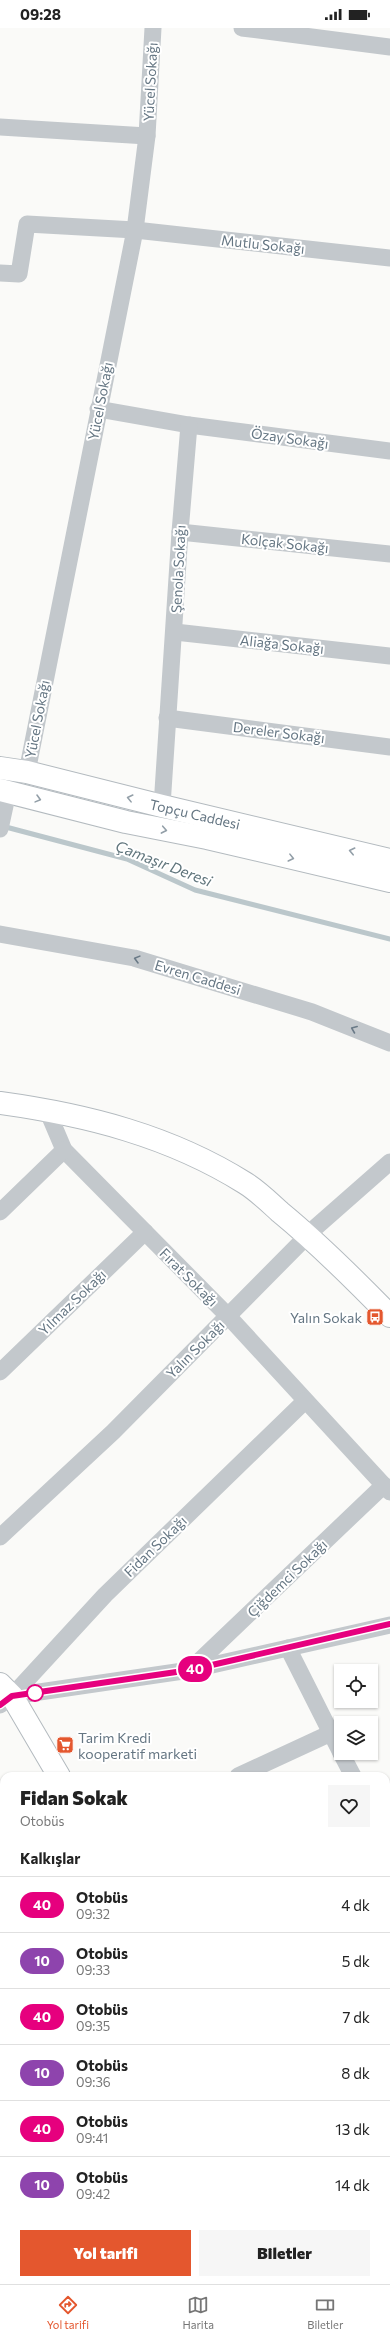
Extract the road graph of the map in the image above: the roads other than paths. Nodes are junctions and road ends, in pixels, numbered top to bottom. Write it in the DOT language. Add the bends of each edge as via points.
graph roads {
  1 [pos="153,28"];
  2 [pos="242,28"];
  3 [pos="390,47"];
  4 [pos="0,127"];
  5 [pos="147,136"];
  6 [pos="135,230"];
  7 [pos="390,258"];
  8 [pos="0,273"];
  9 [pos="98,409"];
  10 [pos="189,424"];
  11 [pos="390,451"];
  12 [pos="180,532"];
  13 [pos="390,554"];
  14 [pos="175,632"];
  15 [pos="390,656"];
  16 [pos="167,718"];
  17 [pos="390,746"];
  18 [pos="0,768"];
  19 [pos="27,772"];
  20 [pos="4,795"];
  21 [pos="162,806"];
  22 [pos="0,829"];
  23 [pos="390,860"];
  24 [pos="390,882"];
  25 [pos="0,934"];
  26 [pos="390,1043"];
  27 [pos="0,1103"];
  28 [pos="47,1110"];
  29 [pos="64,1150"];
  30 [pos="390,1162"];
  31 [pos="0,1212"];
  32 [pos="145,1232"];
  33 [pos="308,1236"];
  34 [pos="228,1316"];
  35 [pos="390,1316"];
  36 [pos="0,1372"];
  37 [pos="305,1401"];
  38 [pos="387,1488"];
  39 [pos="0,1537"];
  40 [pos="390,1624"];
  41 [pos="288,1648"];
  42 [pos="190,1670"];
  43 [pos="4,1695"];
  44 [pos="331,1733"];
  45 [pos="334,1739"];
  46 [pos="345,1760"];
  47 [pos="57,1772"];
  48 [pos="247,1772"];
  49 [pos="351,1772"];
  1 -- 5 [label="street, Yücel Sokağı"];
  2 -- 3 [label="street"];
  4 -- 5 [label="street"];
  5 -- 6 [label="street, Yücel Sokağı"];
  6 -- 7 [label="street, Mutlu Sokağı"];
  6 -- 8 [label="street, Mutlu Sokağı" via="27,224 20,274"];
  6 -- 9 [label="street, Yücel Sokağı"];
  9 -- 10 [label="street"];
  9 -- 19 [label="street, Yücel Sokağı"];
  10 -- 11 [label="street, Özay Sokağı"];
  10 -- 12 [label="street, Şenola Sokağı"];
  12 -- 13 [label="street, Kolçak Sokağı"];
  12 -- 14 [label="street, Şenola Sokağı"];
  14 -- 15 [label="street, Aliağa Sokağı"];
  14 -- 16 [label="street, Şenola Sokağı"];
  16 -- 17 [label="street, Dereler Sokağı"];
  16 -- 21 [label="street, Şenola Sokağı"];
  18 -- 19 [label="street, Topçu Caddesi"];
  21 -- 19 [label="street, Topçu Caddesi, one-way"];
  20 -- 22 [label="street"];
  20 -- 24 [label="street, Topçu Caddesi, one-way" via="207,838"];
  23 -- 21 [label="street, Topçu Caddesi, one-way"];
  26 -- 25 [label="street, Evren Caddesi, one-way" via="312,1012 134,958"];
  27 -- 28 [label="street"];
  28 -- 29 [label="street, Fırat Sokağı"];
  28 -- 33 [label="street" via="114,1124 178,1146 246,1183"];
  29 -- 31 [label="street"];
  29 -- 32 [label="street, Fırat Sokağı"];
  30 -- 33 [label="street, Yalın Sokağı"];
  32 -- 34 [label="street, Fırat Sokağı"];
  32 -- 36 [label="street, Yılmaz Sokağı"];
  33 -- 34 [label="street, Yalın Sokağı"];
  33 -- 35 [label="street"];
  34 -- 37 [label="street, Fırat Sokağı"];
  34 -- 39 [label="street, Yalın Sokağı" via="113,1432"];
  37 -- 38 [label="street, Fırat Sokağı"];
  37 -- 43 [label="street, Fidan Sokağı"];
  38 -- 42 [label="street, Çiğdemci Sokağı"];
  40 -- 41 [label="street"];
  41 -- 42 [label="street"];
  41 -- 44 [label="street"];
  42 -- 43 [label="street"];
  43 -- 47 [label="street"];
  44 -- 45 [label="street"];
  44 -- 48 [label="street"];
  46 -- 49 [label="street"];
}
